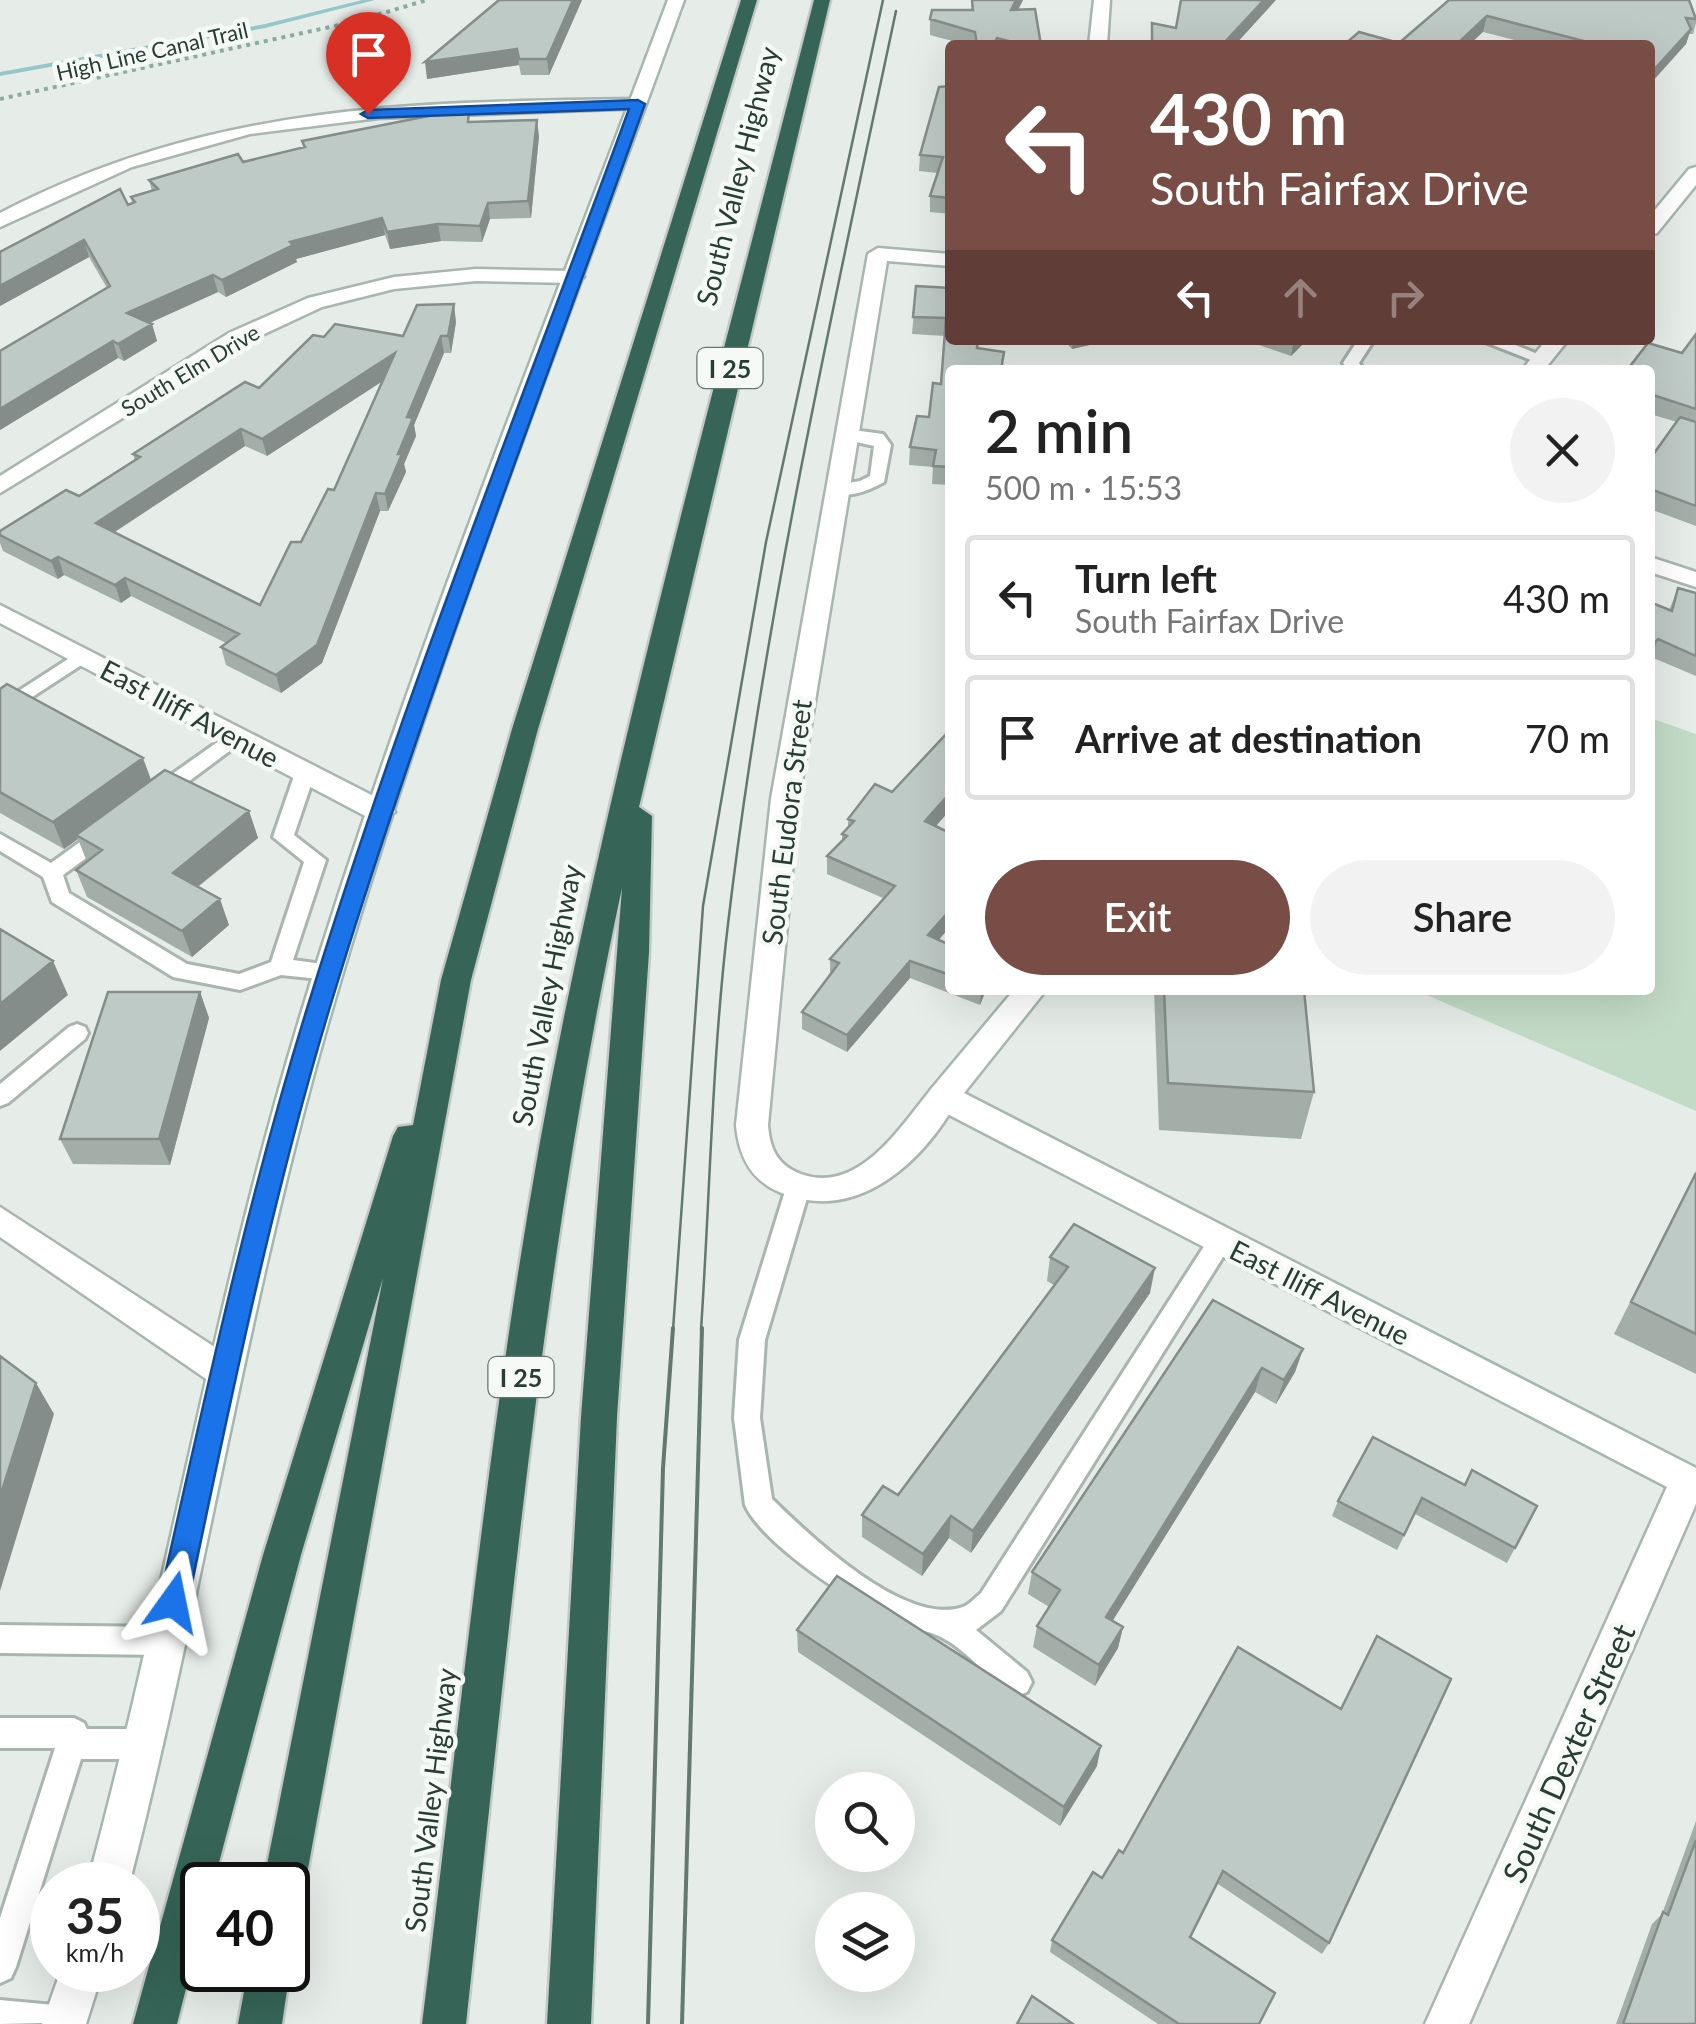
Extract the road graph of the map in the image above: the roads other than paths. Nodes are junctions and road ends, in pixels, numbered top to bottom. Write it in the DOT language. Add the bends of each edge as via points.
graph roads {
  1 [pos="676,0"];
  2 [pos="749,0"];
  3 [pos="822,0"];
  4 [pos="1102,0"];
  5 [pos="1098,40"];
  6 [pos="638,104"];
  7 [pos="1696,173"];
  8 [pos="0,221"];
  9 [pos="1655,222"];
  10 [pos="945,260"];
  11 [pos="574,277"];
  12 [pos="1498,345"];
  13 [pos="1537,364"];
  14 [pos="845,434"];
  15 [pos="0,486"];
  16 [pos="836,490"];
  17 [pos="1655,566"];
  18 [pos="1696,580"];
  19 [pos="0,612"];
  20 [pos="82,656"];
  21 [pos="0,712"];
  22 [pos="236,736"];
  23 [pos="640,738"];
  24 [pos="305,773"];
  25 [pos="381,812"];
  26 [pos="0,841"];
  27 [pos="52,873"];
  28 [pos="280,968"];
  29 [pos="329,972"];
  30 [pos="456,980"];
  31 [pos="1027,995"];
  32 [pos="77,1033"];
  33 [pos="0,1097"];
  34 [pos="943,1097"];
  35 [pos="798,1188"];
  36 [pos="0,1220"];
  37 [pos="1221,1241"];
  38 [pos="224,1372"];
  39 [pos="1692,1484"];
  40 [pos="944,1621"];
  41 [pos="0,1639"];
  42 [pos="165,1641"];
  43 [pos="1018,1682"];
  44 [pos="0,1733"];
  45 [pos="71,1744"];
  46 [pos="142,1744"];
  47 [pos="114,1862"];
  48 [pos="288,1862"];
  49 [pos="0,1967"];
  50 [pos="75,1992"];
  51 [pos="265,1992"];
  52 [pos="0,2016"];
  53 [pos="64,2023"];
  54 [pos="155,2024"];
  55 [pos="260,2024"];
  56 [pos="444,2024"];
  57 [pos="569,2024"];
  58 [pos="1447,2024"];
  1 -- 6 [label="street"];
  2 -- 30 [label="highway, South Valley Highway" via="525,729"];
  3 -- 23 [label="highway, South Valley Highway / I 25"];
  4 -- 5 [label="street"];
  6 -- 8 [label="street" via="406,110 290,122 124,163"];
  6 -- 11 [label="street"];
  7 -- 9 [label="street"];
  10 -- 14 [label="street, South Eudora Street" via="878,254"];
  11 -- 15 [label="street, South Elm Drive" via="476,275 394,283 315,302 238,338"];
  11 -- 25 [label="street"];
  12 -- 13 [label="lane"];
  14 -- 16 [label="street, South Eudora Street"];
  14 -- 16 [label="lane" via="877,438 883,445 878,478"];
  16 -- 35 [label="street, South Eudora Street" via="786,799 752,1125 754,1152 770,1174"];
  17 -- 18 [label="street"];
  19 -- 20 [label="street, East Iliff Avenue"];
  20 -- 21 [label="lane"];
  20 -- 22 [label="street, East Iliff Avenue"];
  22 -- 24 [label="street, East Iliff Avenue"];
  22 -- 27 [label="lane"];
  23 -- 56 [label="highway, South Valley Highway / I 25" via="546,1202"];
  23 -- 57 [label="highway" via="634,952 598,1437"];
  24 -- 25 [label="street, East Iliff Avenue"];
  24 -- 28 [label="lane" via="283,838 314,860"];
  25 -- 29 [label="street"];
  26 -- 27 [label="lane"];
  27 -- 28 [label="lane" via="60,897 180,971 240,982"];
  28 -- 29 [label="lane"];
  29 -- 38 [label="street"];
  30 -- 48 [label="highway, South Valley Highway"];
  30 -- 54 [label="highway" via="282,1555"];
  31 -- 34 [label="street"];
  32 -- 33 [label="lane"];
  34 -- 35 [label="street" via="894,1156 858,1185 830,1194"];
  34 -- 37 [label="street, East Iliff Avenue"];
  35 -- 40 [label="lane" via="752,1340 747,1418 759,1505 836,1573 918,1620"];
  36 -- 38 [label="street"];
  37 -- 39 [label="street, East Iliff Avenue"];
  37 -- 40 [label="lane" via="991,1602 966,1620"];
  38 -- 42 [label="street"];
  39 -- 58 [label="street, South Dexter Street"];
  40 -- 43 [label="lane"];
  41 -- 42 [label="lane"];
  42 -- 46 [label="street"];
  44 -- 45 [label="lane" via="74,1734"];
  45 -- 46 [label="lane"];
  45 -- 49 [label="lane"];
  46 -- 47 [label="street"];
  50 -- 53 [label="street"];
  51 -- 55 [label="highway"];
  52 -- 53 [label="lane"];
}
